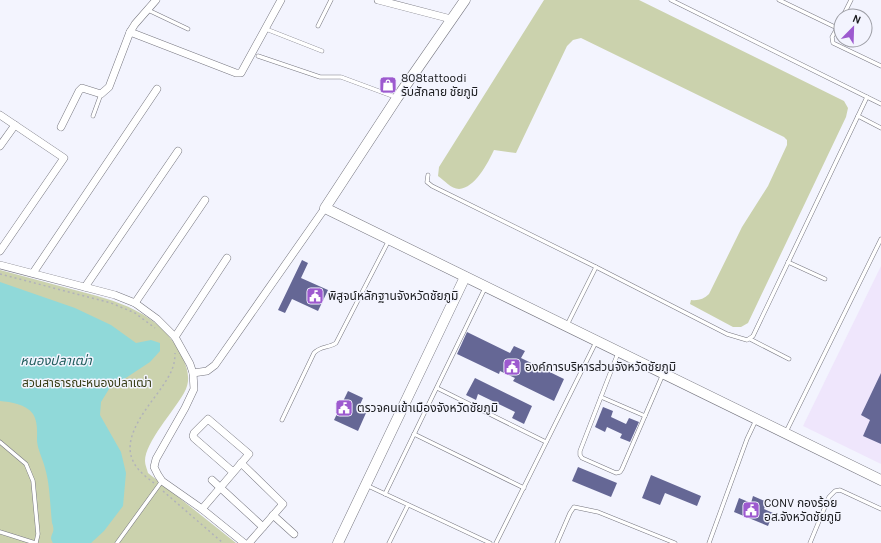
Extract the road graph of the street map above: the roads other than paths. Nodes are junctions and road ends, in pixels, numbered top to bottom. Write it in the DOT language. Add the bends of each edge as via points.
graph roads {
  1 [pos="156,0"];
  2 [pos="281,0"];
  3 [pos="331,0"];
  4 [pos="378,0"];
  5 [pos="465,0"];
  6 [pos="671,0"];
  7 [pos="779,0"];
  8 [pos="147,10"];
  9 [pos="451,19"];
  10 [pos="318,26"];
  11 [pos="833,26"];
  12 [pos="188,29"];
  13 [pos="266,29"];
  14 [pos="130,32"];
  15 [pos="844,48"];
  16 [pos="322,51"];
  17 [pos="258,56"];
  18 [pos="881,66"];
  19 [pos="157,89"];
  20 [pos="100,94"];
  21 [pos="867,97"];
  22 [pos="397,98"];
  23 [pos="881,104"];
  24 [pos="0,115"];
  25 [pos="93,116"];
  26 [pos="858,116"];
  27 [pos="14,125"];
  28 [pos="61,127"];
  29 [pos="881,128"];
  30 [pos="0,146"];
  31 [pos="178,151"];
  32 [pos="428,175"];
  33 [pos="205,200"];
  34 [pos="325,208"];
  35 [pos="389,239"];
  36 [pos="881,239"];
  37 [pos="0,251"];
  38 [pos="227,258"];
  39 [pos="788,262"];
  40 [pos="0,265"];
  41 [pos="596,266"];
  42 [pos="33,273"];
  43 [pos="465,277"];
  44 [pos="825,280"];
  45 [pos="85,287"];
  46 [pos="486,287"];
  47 [pos="135,303"];
  48 [pos="567,326"];
  49 [pos="175,337"];
  50 [pos="750,339"];
  51 [pos="596,341"];
  52 [pos="618,352"];
  53 [pos="789,359"];
  54 [pos="193,373"];
  55 [pos="663,373"];
  56 [pos="436,388"];
  57 [pos="601,397"];
  58 [pos="645,416"];
  59 [pos="757,419"];
  60 [pos="282,420"];
  61 [pos="786,433"];
  62 [pos="414,434"];
  63 [pos="0,442"];
  64 [pos="546,442"];
  65 [pos="241,463"];
  66 [pos="233,472"];
  67 [pos="212,480"];
  68 [pos="881,480"];
  69 [pos="160,484"];
  70 [pos="366,485"];
  71 [pos="220,487"];
  72 [pos="524,488"];
  73 [pos="385,494"];
  74 [pos="408,505"];
  75 [pos="202,509"];
  76 [pos="881,509"];
  77 [pos="274,515"];
  78 [pos="263,528"];
  79 [pos="0,532"];
  80 [pos="294,534"];
  81 [pos="36,543"];
  82 [pos="117,543"];
  83 [pos="244,543"];
  84 [pos="249,543"];
  85 [pos="338,543"];
  86 [pos="389,543"];
  87 [pos="490,543"];
  88 [pos="496,543"];
  89 [pos="557,543"];
  90 [pos="675,543"];
  91 [pos="709,543"];
  92 [pos="810,543"];
  1 -- 8 [label="street"];
  2 -- 13 [label="street"];
  3 -- 10 [label="lane"];
  4 -- 9 [label="street"];
  5 -- 9 [label="street"];
  6 -- 21 [label="lane"];
  7 -- 11 [label="lane"];
  8 -- 12 [label="lane"];
  8 -- 14 [label="street"];
  9 -- 22 [label="street"];
  13 -- 14 [label="street" via="241,73"];
  13 -- 16 [label="lane"];
  14 -- 20 [label="street" via="109,87"];
  15 -- 18 [label="lane"];
  17 -- 22 [label="lane" via="320,77 341,77"];
  19 -- 42 [label="street"];
  20 -- 25 [label="lane"];
  20 -- 28 [label="street" via="82,88"];
  21 -- 23 [label="lane"];
  21 -- 26 [label="lane"];
  22 -- 34 [label="street"];
  24 -- 27 [label="street"];
  26 -- 29 [label="lane"];
  26 -- 39 [label="lane"];
  27 -- 30 [label="street"];
  27 -- 37 [label="street" via="64,158"];
  31 -- 45 [label="street"];
  32 -- 41 [label="lane" via="427,182 432,186"];
  33 -- 47 [label="street"];
  34 -- 35 [label="street"];
  34 -- 54 [label="street" via="215,365 207,371"];
  35 -- 43 [label="street"];
  35 -- 60 [label="lane" via="336,343 314,352"];
  36 -- 61 [label="lane"];
  38 -- 49 [label="street"];
  39 -- 44 [label="lane"];
  39 -- 50 [label="lane"];
  40 -- 42 [label="street"];
  41 -- 48 [label="lane"];
  41 -- 50 [label="lane" via="727,334"];
  42 -- 45 [label="street"];
  43 -- 46 [label="street"];
  43 -- 70 [label="street"];
  45 -- 47 [label="street"];
  46 -- 48 [label="street"];
  46 -- 56 [label="lane"];
  47 -- 49 [label="street" via="157,319"];
  48 -- 51 [label="street"];
  49 -- 54 [label="street"];
  50 -- 53 [label="lane"];
  51 -- 52 [label="street"];
  51 -- 64 [label="lane"];
  52 -- 55 [label="street"];
  52 -- 57 [label="lane"];
  54 -- 69 [label="street" via="194,389 156,459 154,467"];
  55 -- 58 [label="lane"];
  55 -- 59 [label="street"];
  56 -- 62 [label="lane"];
  56 -- 64 [label="lane"];
  57 -- 58 [label="lane"];
  57 -- 58 [label="lane" via="580,455 616,473 622,469"];
  59 -- 61 [label="street"];
  59 -- 91 [label="lane" via="747,439"];
  61 -- 68 [label="street"];
  62 -- 72 [label="lane"];
  62 -- 73 [label="lane"];
  63 -- 81 [label="lane" via="26,464 33,480 38,534"];
  64 -- 72 [label="lane"];
  65 -- 66 [label="street"];
  65 -- 66 [label="street" via="249,454 211,420 206,420 194,433 194,438"];
  65 -- 77 [label="street" via="283,504"];
  66 -- 71 [label="street"];
  67 -- 71 [label="street"];
  69 -- 75 [label="street"];
  69 -- 82 [label="lane"];
  70 -- 73 [label="lane"];
  70 -- 85 [label="street"];
  71 -- 75 [label="street"];
  71 -- 78 [label="street"];
  72 -- 88 [label="lane"];
  73 -- 74 [label="lane"];
  74 -- 86 [label="lane"];
  74 -- 87 [label="lane"];
  75 -- 83 [label="street"];
  76 -- 92 [label="lane" via="840,490 835,491 829,497"];
  77 -- 78 [label="street"];
  77 -- 80 [label="street"];
  78 -- 84 [label="street"];
  79 -- 81 [label="lane"];
  89 -- 90 [label="lane" via="574,507 598,512"];
}
